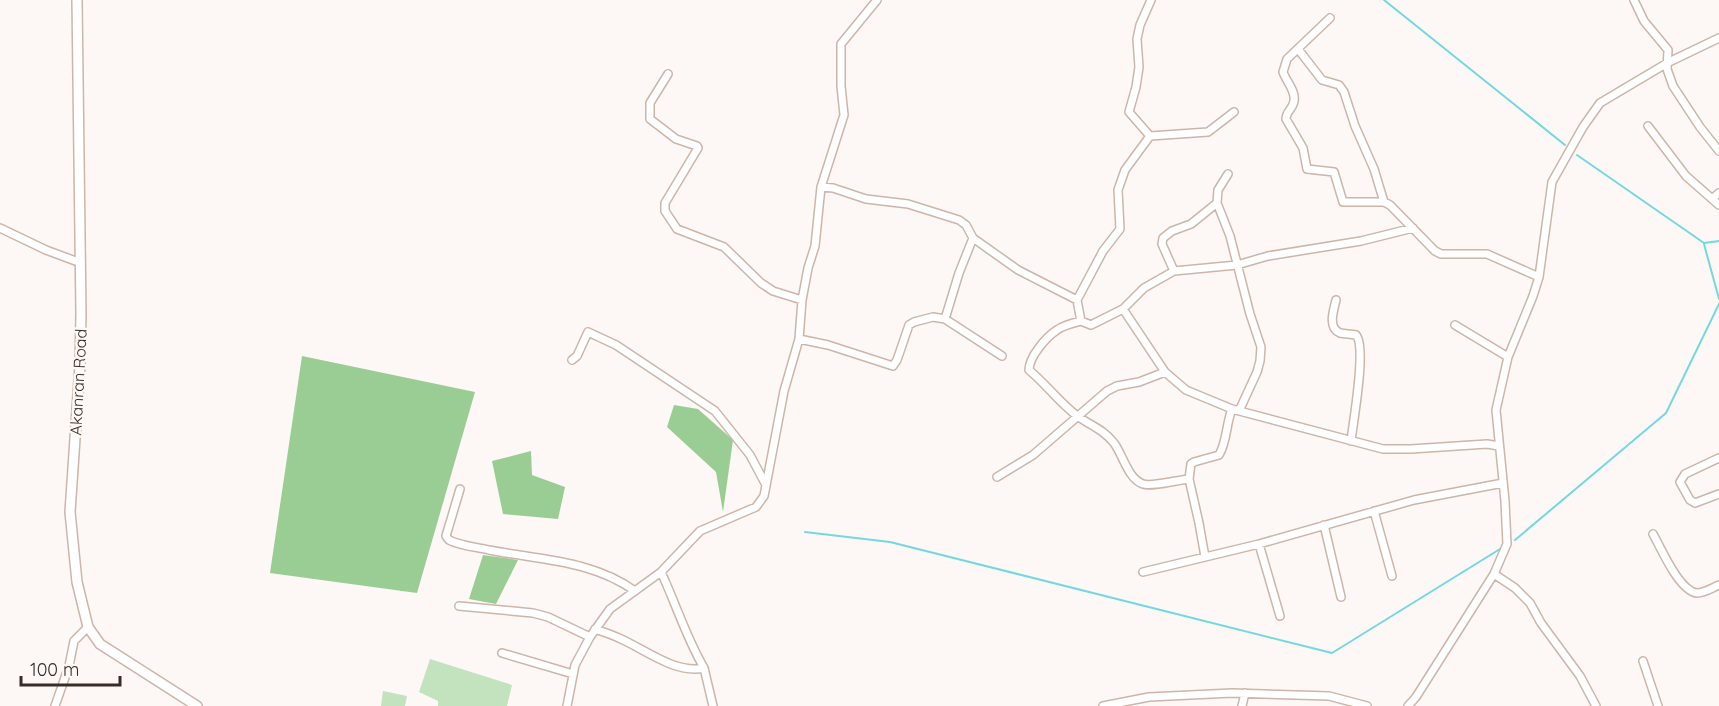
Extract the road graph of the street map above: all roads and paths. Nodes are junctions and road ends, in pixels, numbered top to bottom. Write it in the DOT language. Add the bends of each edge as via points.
graph roads {
  1 [pos="77,0"];
  2 [pos="877,0"];
  3 [pos="1151,0"];
  4 [pos="1634,1"];
  5 [pos="1330,18"];
  6 [pos="1719,38"];
  7 [pos="1298,49"];
  8 [pos="1669,62"];
  9 [pos="668,74"];
  10 [pos="1234,112"];
  11 [pos="1648,126"];
  12 [pos="1150,136"];
  13 [pos="1719,151"];
  14 [pos="1227,174"];
  15 [pos="821,187"];
  16 [pos="1719,193"];
  17 [pos="1712,199"];
  18 [pos="1384,202"];
  19 [pos="1217,203"];
  20 [pos="1719,206"];
  21 [pos="0,228"];
  22 [pos="1413,228"];
  23 [pos="973,238"];
  24 [pos="81,263"];
  25 [pos="1237,265"];
  26 [pos="1174,271"];
  27 [pos="1539,277"];
  28 [pos="802,300"];
  29 [pos="1077,300"];
  30 [pos="1336,300"];
  31 [pos="1123,309"];
  32 [pos="945,319"];
  33 [pos="1081,321"];
  34 [pos="1455,325"];
  35 [pos="799,339"];
  36 [pos="1002,356"];
  37 [pos="1508,357"];
  38 [pos="572,360"];
  39 [pos="1165,372"];
  40 [pos="1236,410"];
  41 [pos="1077,416"];
  42 [pos="1351,441"];
  43 [pos="1498,446"];
  44 [pos="1719,458"];
  45 [pos="997,477"];
  46 [pos="1189,479"];
  47 [pos="1503,483"];
  48 [pos="766,485"];
  49 [pos="460,489"];
  50 [pos="1719,494"];
  51 [pos="1374,511"];
  52 [pos="1324,525"];
  53 [pos="1653,534"];
  54 [pos="1258,544"];
  55 [pos="1205,558"];
  56 [pos="661,572"];
  57 [pos="1143,572"];
  58 [pos="1494,574"];
  59 [pos="1392,576"];
  60 [pos="1719,585"];
  61 [pos="635,591"];
  62 [pos="1341,597"];
  63 [pos="459,606"];
  64 [pos="1280,616"];
  65 [pos="88,627"];
  66 [pos="595,629"];
  67 [pos="590,637"];
  68 [pos="502,653"];
  69 [pos="1643,661"];
  70 [pos="704,668"];
  71 [pos="573,674"];
  72 [pos="1245,693"];
  73 [pos="55,706"];
  74 [pos="197,706"];
  75 [pos="567,706"];
  76 [pos="713,706"];
  77 [pos="1103,706"];
  78 [pos="1242,706"];
  79 [pos="1367,706"];
  80 [pos="1408,706"];
  81 [pos="1596,706"];
  82 [pos="1658,706"];
  1 -- 24 [label="main road, Akanran Road"];
  2 -- 15 [label="street" via="841,44 844,116"];
  3 -- 12 [label="street" via="1137,39 1139,67 1129,112"];
  4 -- 8 [label="street" via="1644,21 1668,50"];
  5 -- 7 [label="street"];
  6 -- 8 [label="street"];
  7 -- 18 [label="street" via="1322,80 1339,85 1344,92"];
  7 -- 18 [label="street" via="1285,63 1283,72 1294,95 1286,119 1303,148 1305,167 1310,171 1334,172 1343,202"];
  8 -- 13 [label="street" via="1667,69 1673,86"];
  8 -- 27 [label="street" via="1600,103 1583,127 1552,182"];
  9 -- 28 [label="street" via="650,103 650,118 676,140 698,148 665,203 669,220 680,231 724,247 773,291"];
  10 -- 12 [label="street" via="1208,132"];
  11 -- 17 [label="street" via="1686,176"];
  12 -- 29 [label="street" via="1125,170 1118,190 1120,229 1103,251"];
  14 -- 19 [label="street" via="1218,190"];
  15 -- 23 [label="street" via="866,199 908,204 959,220"];
  15 -- 28 [label="street" via="815,246"];
  16 -- 17 [label="street"];
  17 -- 20 [label="street"];
  18 -- 22 [label="street"];
  19 -- 25 [label="street"];
  19 -- 26 [label="street" via="1191,224 1163,238"];
  21 -- 24 [label="street"];
  22 -- 25 [label="street"];
  22 -- 27 [label="street" via="1441,254 1487,254"];
  23 -- 29 [label="street" via="1018,270"];
  23 -- 32 [label="street"];
  24 -- 65 [label="main road, Akanran Road" via="80,365 70,512 77,582"];
  25 -- 26 [label="street"];
  25 -- 40 [label="street" via="1261,347 1257,372"];
  26 -- 31 [label="street" via="1144,288"];
  27 -- 37 [label="street"];
  28 -- 35 [label="street"];
  29 -- 33 [label="street"];
  30 -- 42 [label="street" via="1332,317 1335,330 1356,335 1360,340 1360,377"];
  31 -- 33 [label="street" via="1091,324"];
  31 -- 39 [label="street"];
  32 -- 35 [label="street" via="933,317 909,326 893,366"];
  32 -- 36 [label="street"];
  33 -- 41 [label="street" via="1050,336 1028,368"];
  34 -- 37 [label="street"];
  35 -- 48 [label="street" via="784,391"];
  37 -- 43 [label="street" via="1496,410"];
  38 -- 48 [label="street" via="588,332 652,367 715,411 750,455"];
  39 -- 40 [label="street" via="1186,390"];
  39 -- 41 [label="street" via="1117,386"];
  40 -- 42 [label="street"];
  40 -- 46 [label="street" via="1222,451 1191,464"];
  41 -- 45 [label="street" via="1033,455"];
  41 -- 46 [label="street" via="1094,424 1112,441 1133,478 1143,484"];
  42 -- 43 [label="street" via="1383,449"];
  43 -- 47 [label="street"];
  44 -- 50 [label="street" via="1684,474 1680,482 1695,502"];
  46 -- 55 [label="street"];
  47 -- 51 [label="street"];
  47 -- 58 [label="street" via="1507,544"];
  48 -- 56 [label="street" via="756,507 700,531"];
  49 -- 61 [label="street" via="446,536 449,540 506,554 562,561 623,582"];
  51 -- 52 [label="street"];
  51 -- 59 [label="street"];
  52 -- 54 [label="street"];
  52 -- 62 [label="street"];
  53 -- 60 [label="street" via="1674,573 1693,592"];
  54 -- 55 [label="street"];
  54 -- 64 [label="street"];
  55 -- 57 [label="street"];
  56 -- 61 [label="street"];
  56 -- 70 [label="street"];
  58 -- 80 [label="street"];
  58 -- 81 [label="street" via="1530,603"];
  61 -- 66 [label="street" via="610,609"];
  63 -- 67 [label="street" via="548,617"];
  65 -- 73 [label="street" via="74,641"];
  65 -- 74 [label="main road, Akanran Road" via="100,644"];
  66 -- 67 [label="street"];
  66 -- 70 [label="street" via="671,664 687,669"];
  67 -- 71 [label="street"];
  68 -- 71 [label="street"];
  69 -- 82 [label="street"];
  70 -- 76 [label="street"];
  71 -- 75 [label="street"];
  72 -- 77 [label="street" via="1149,697"];
  72 -- 78 [label="street"];
  72 -- 79 [label="street" via="1329,696"];
}
